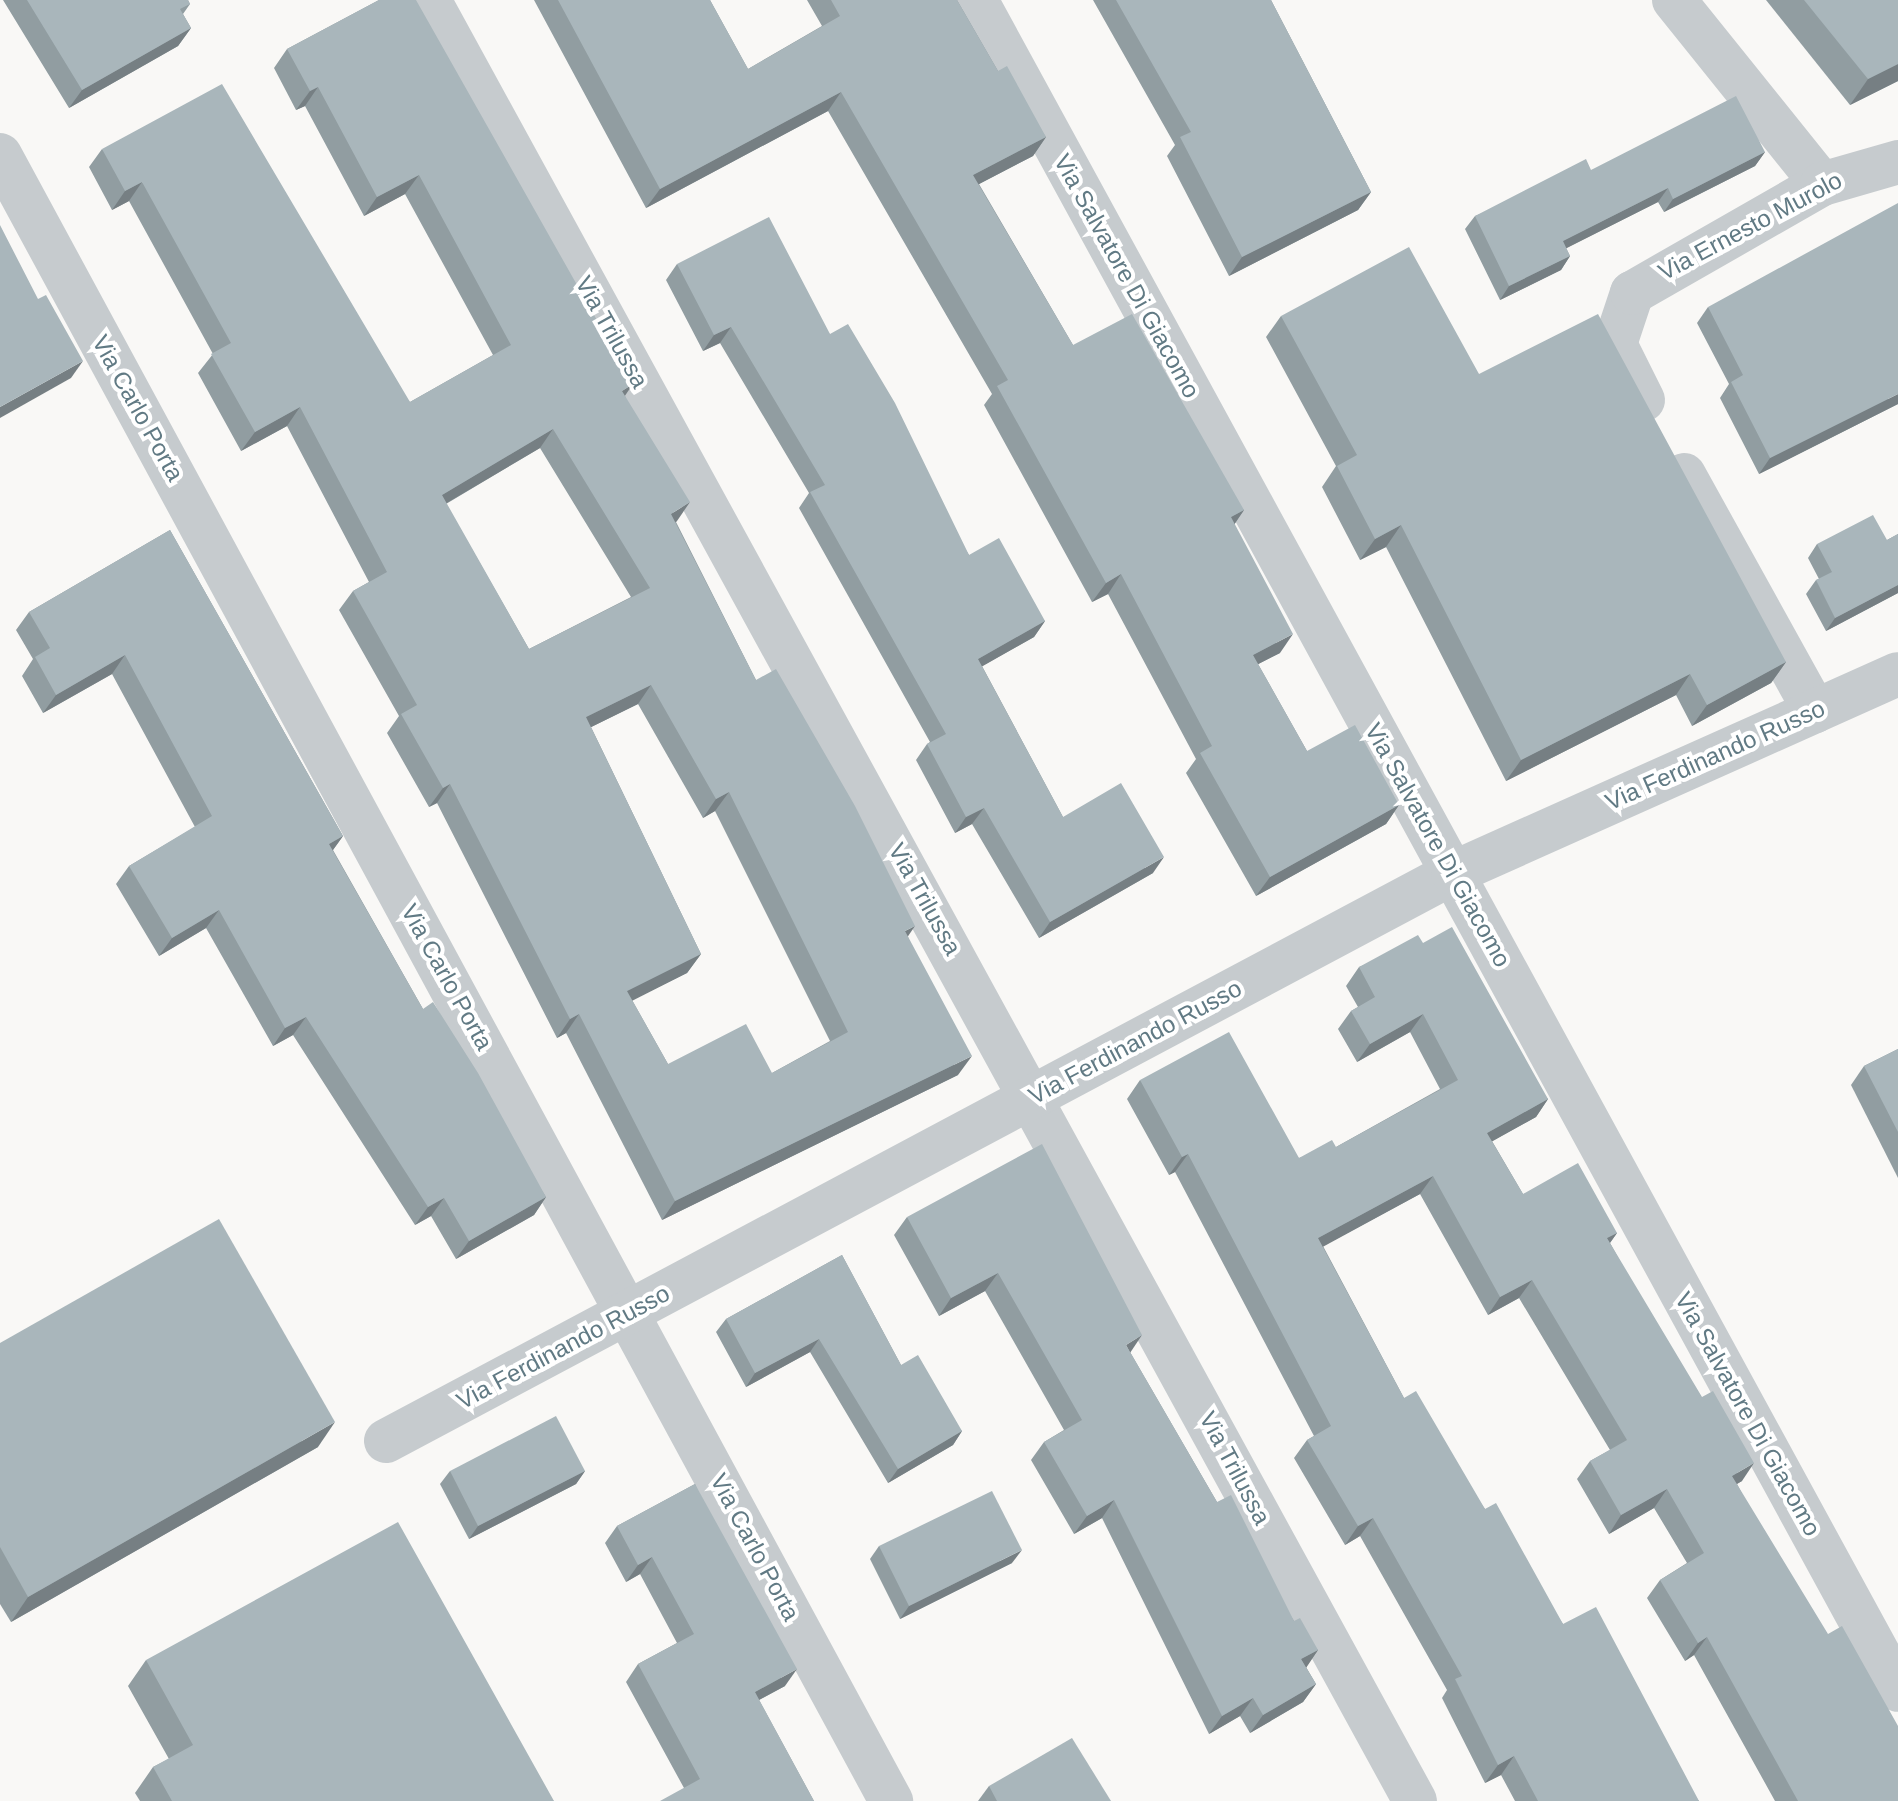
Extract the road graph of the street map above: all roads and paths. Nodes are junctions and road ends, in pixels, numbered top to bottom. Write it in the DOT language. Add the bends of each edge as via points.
graph roads {
  1 [pos="429,0"];
  2 [pos="976,0"];
  3 [pos="1674,0"];
  4 [pos="0,155"];
  5 [pos="1898,162"];
  6 [pos="1822,184"];
  7 [pos="1898,674"];
  8 [pos="1815,711"];
  9 [pos="1453,873"];
  10 [pos="1034,1096"];
  11 [pos="629,1312"];
  12 [pos="386,1441"];
  13 [pos="1898,1690"];
  14 [pos="891,1801"];
  15 [pos="1415,1801"];
  1 -- 10 [label="street, Via Trilussa"];
  2 -- 9 [label="street, Via Salvatore Di Giacomo"];
  3 -- 6 [label="street"];
  4 -- 11 [label="street, Via Carlo Porta"];
  5 -- 6 [label="street, Via Ernesto Murolo"];
  6 -- 8 [label="street, Via Ernesto Murolo" via="1648,280 1618,317 1622,364"];
  7 -- 8 [label="street, Via Ferdinando Russo"];
  8 -- 9 [label="street, Via Ferdinando Russo"];
  9 -- 10 [label="street, Via Ferdinando Russo"];
  9 -- 13 [label="street, Via Salvatore Di Giacomo"];
  10 -- 11 [label="street, Via Ferdinando Russo"];
  10 -- 15 [label="street, Via Trilussa"];
  11 -- 12 [label="street, Via Ferdinando Russo"];
  11 -- 14 [label="street, Via Carlo Porta"];
}
